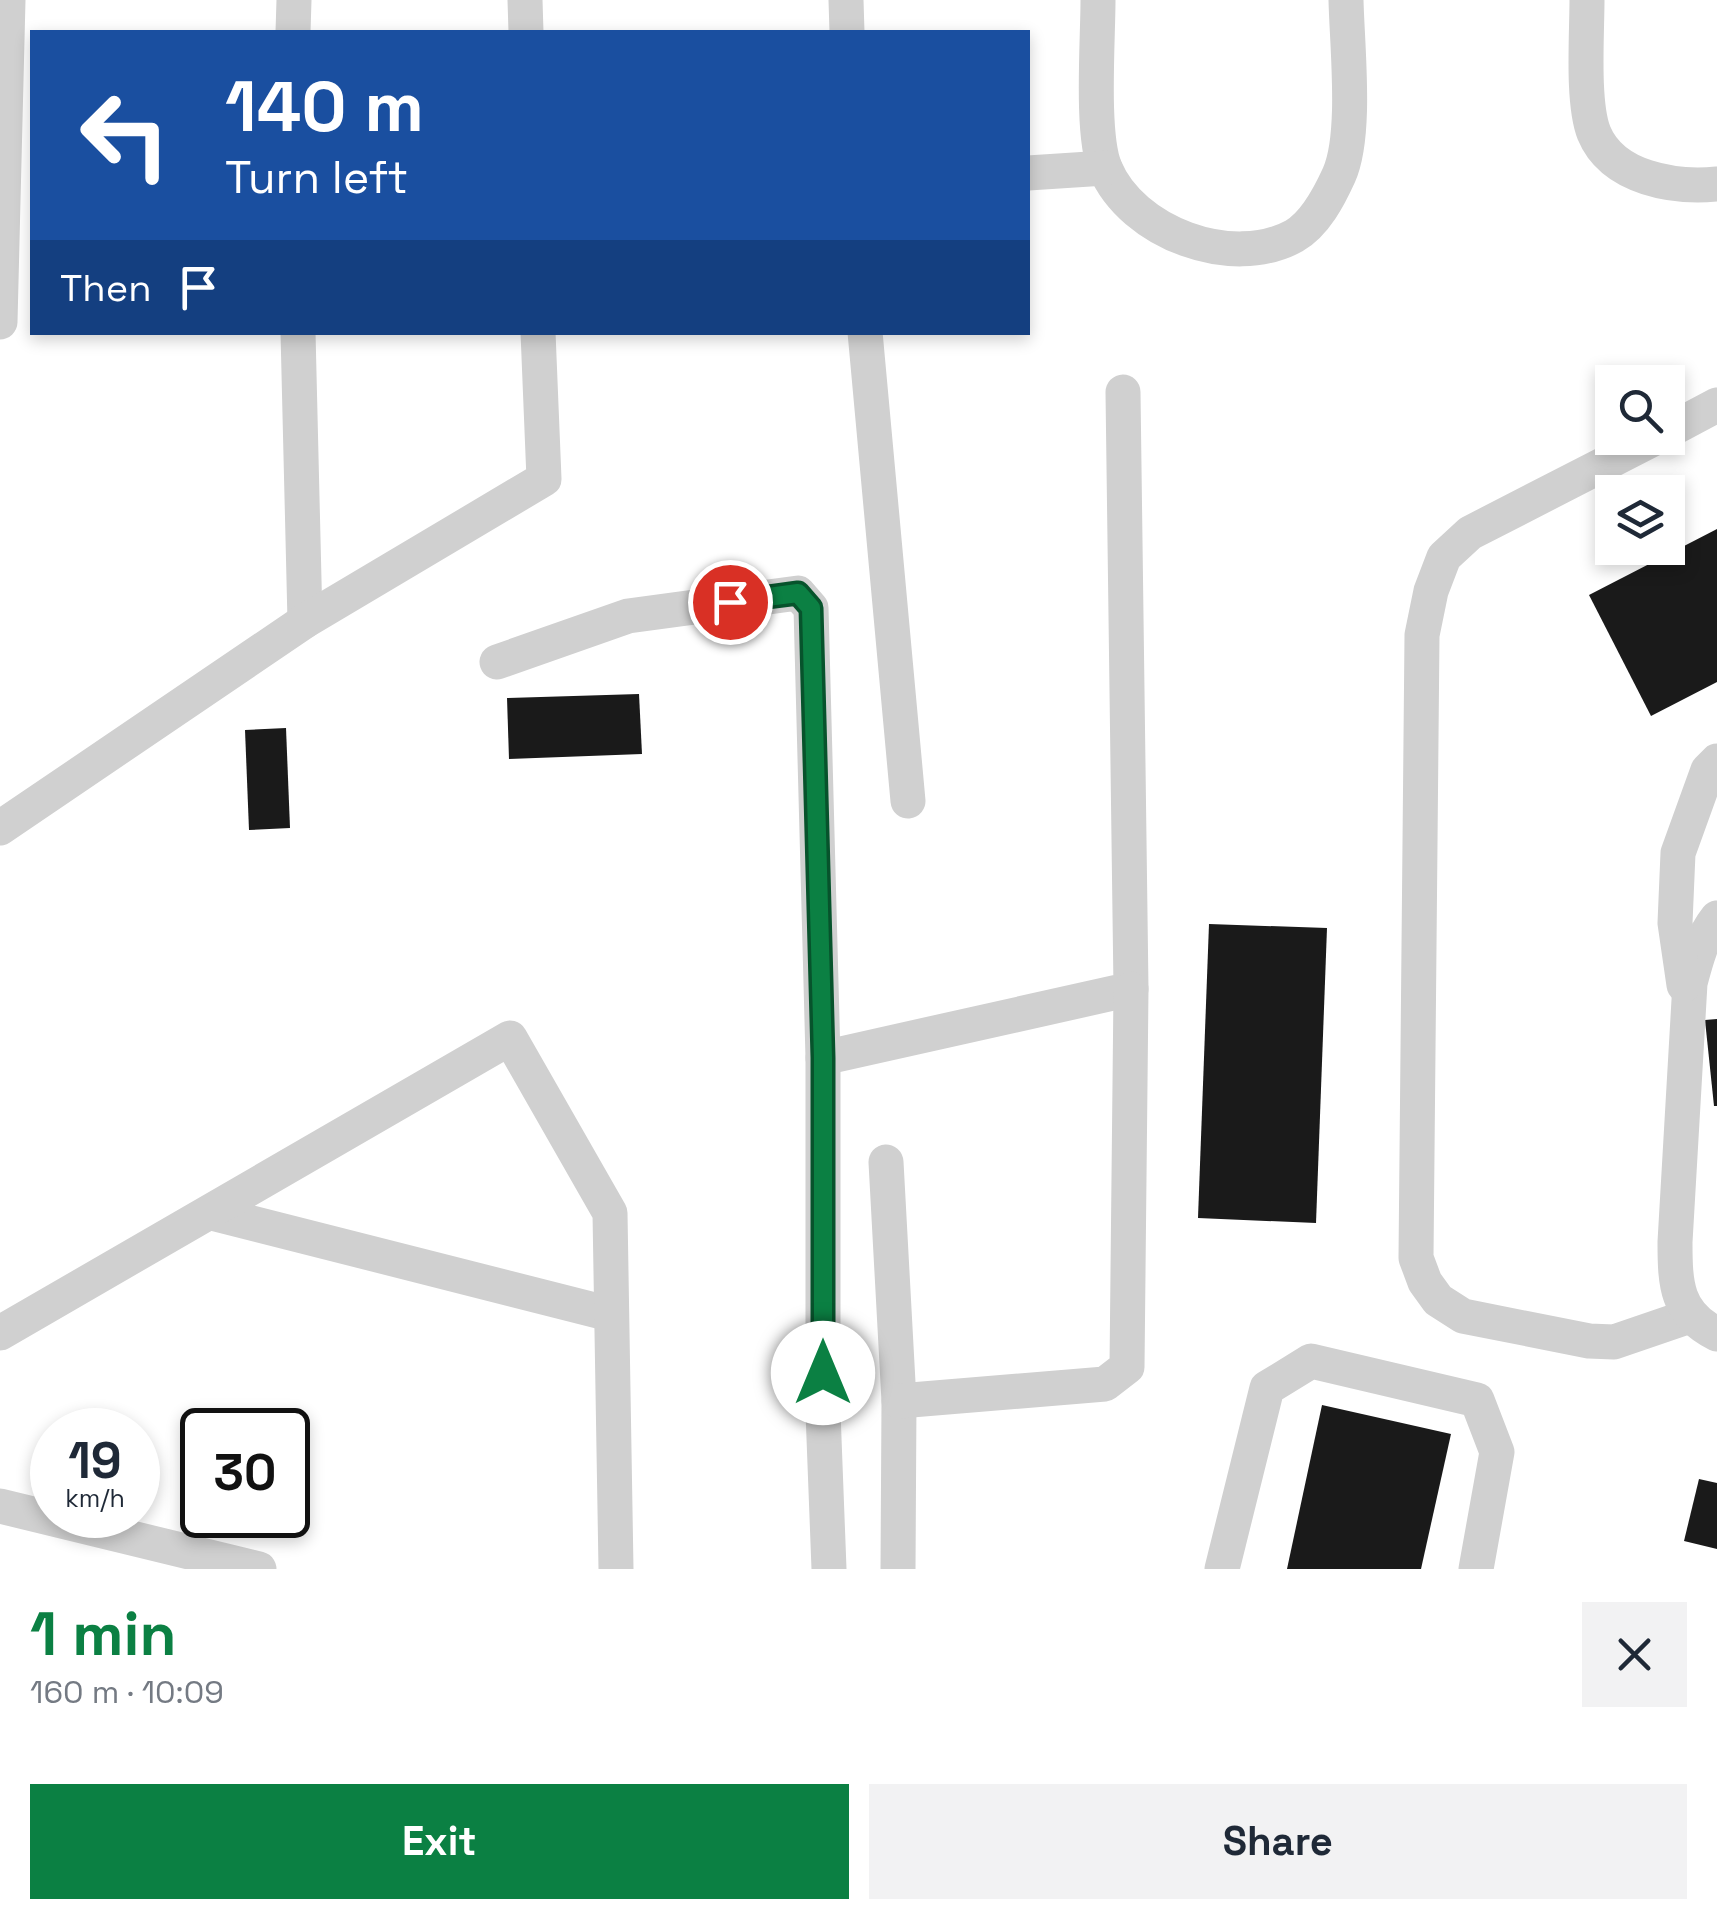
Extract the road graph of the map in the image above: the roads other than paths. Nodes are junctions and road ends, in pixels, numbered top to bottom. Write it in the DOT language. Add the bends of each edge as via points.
graph roads {
  1 [pos="8,0"];
  2 [pos="294,0"];
  3 [pos="525,0"];
  4 [pos="846,0"];
  5 [pos="1098,0"];
  6 [pos="1346,0"];
  7 [pos="1587,0"];
  8 [pos="293,30"];
  9 [pos="526,30"];
  10 [pos="846,30"];
  11 [pos="1105,168"];
  12 [pos="1030,173"];
  13 [pos="1717,184"];
  14 [pos="0,322"];
  15 [pos="298,335"];
  16 [pos="538,335"];
  17 [pos="865,335"];
  18 [pos="1123,392"];
  19 [pos="1717,405"];
  20 [pos="1685,422"];
  21 [pos="1622,455"];
  22 [pos="305,621"];
  23 [pos="496,662"];
  24 [pos="1717,761"];
  25 [pos="908,800"];
  26 [pos="0,828"];
  27 [pos="1717,918"];
  28 [pos="1130,989"];
  29 [pos="1688,1007"];
  30 [pos="823,1058"];
  31 [pos="886,1162"];
  32 [pos="212,1213"];
  33 [pos="610,1314"];
  34 [pos="1703,1325"];
  35 [pos="0,1333"];
  36 [pos="900,1402"];
  37 [pos="0,1506"];
  38 [pos="259,1569"];
  39 [pos="616,1569"];
  40 [pos="830,1569"];
  41 [pos="898,1569"];
  42 [pos="1222,1569"];
  43 [pos="1476,1569"];
  1 -- 14 [label="street"];
  2 -- 8 [label="street"];
  3 -- 9 [label="street"];
  4 -- 10 [label="street"];
  5 -- 11 [label="street" via="1098,138"];
  6 -- 11 [label="street" via="1348,128 1341,172 1317,215 1296,235 1261,248 1180,236 1148,222"];
  7 -- 13 [label="street" via="1594,135 1615,160 1649,180"];
  11 -- 12 [label="street"];
  15 -- 22 [label="street"];
  16 -- 22 [label="street" via="544,479"];
  17 -- 25 [label="street"];
  18 -- 28 [label="street"];
  19 -- 20 [label="street"];
  21 -- 34 [label="street" via="1470,534 1444,556 1431,591 1422,635 1416,1258 1438,1300 1463,1316 1614,1342"];
  22 -- 26 [label="street"];
  23 -- 30 [label="street" via="628,616 798,593 811,608"];
  24 -- 29 [label="street" via="1678,853 1674,923"];
  27 -- 29 [label="street" via="1697,957"];
  28 -- 30 [label="street"];
  28 -- 36 [label="street" via="1127,1367 1105,1384"];
  29 -- 34 [label="street" via="1675,1277"];
  30 -- 40 [label="street"];
  31 -- 36 [label="street"];
  32 -- 33 [label="street"];
  32 -- 33 [label="street" via="510,1038 610,1214"];
  32 -- 35 [label="street"];
  33 -- 39 [label="street"];
  36 -- 41 [label="street"];
  37 -- 38 [label="street"];
  42 -- 43 [label="street" via="1267,1388 1312,1361 1477,1400 1497,1452"];
}
